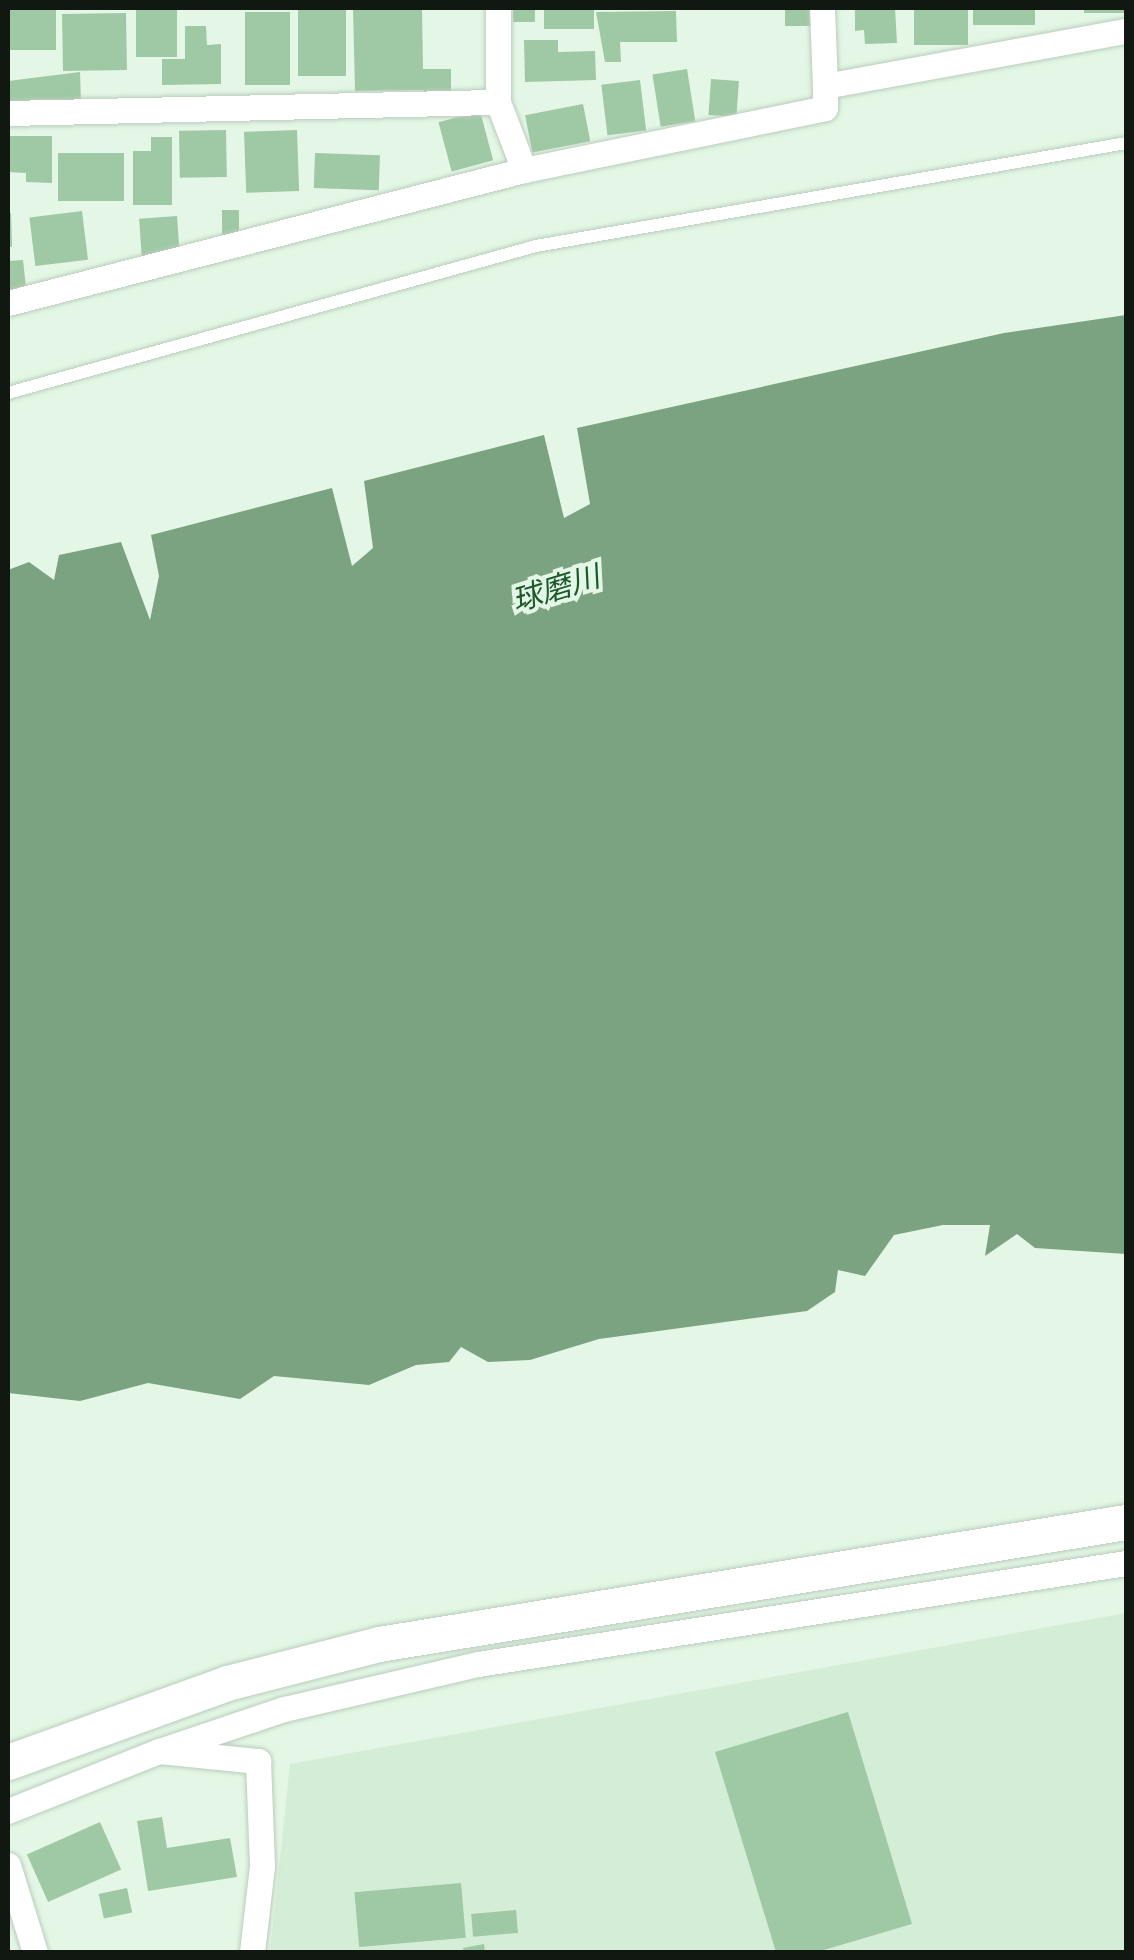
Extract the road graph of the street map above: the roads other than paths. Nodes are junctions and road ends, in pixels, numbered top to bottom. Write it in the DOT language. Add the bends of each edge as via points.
graph roads {
  1 [pos="498,8"];
  2 [pos="822,8"];
  3 [pos="1126,31"];
  4 [pos="824,86"];
  5 [pos="498,102"];
  6 [pos="8,114"];
  7 [pos="1126,142"];
  8 [pos="524,170"];
  9 [pos="8,302"];
  10 [pos="8,393"];
  11 [pos="1126,1522"];
  12 [pos="1126,1563"];
  13 [pos="159,1751"];
  14 [pos="8,1762"];
  15 [pos="8,1811"];
  16 [pos="8,1864"];
  17 [pos="35,1952"];
  18 [pos="252,1952"];
  1 -- 5 [label="street"];
  2 -- 4 [label="street"];
  3 -- 4 [label="street"];
  4 -- 8 [label="street" via="825,108"];
  5 -- 6 [label="street"];
  5 -- 8 [label="street"];
  7 -- 10 [label="lane" via="536,246"];
  8 -- 9 [label="street"];
  11 -- 14 [label="street" via="380,1644 227,1683"];
  12 -- 13 [label="street" via="478,1664 284,1709"];
  13 -- 15 [label="street"];
  13 -- 18 [label="street" via="258,1761 262,1866"];
  16 -- 17 [label="street"];
}
